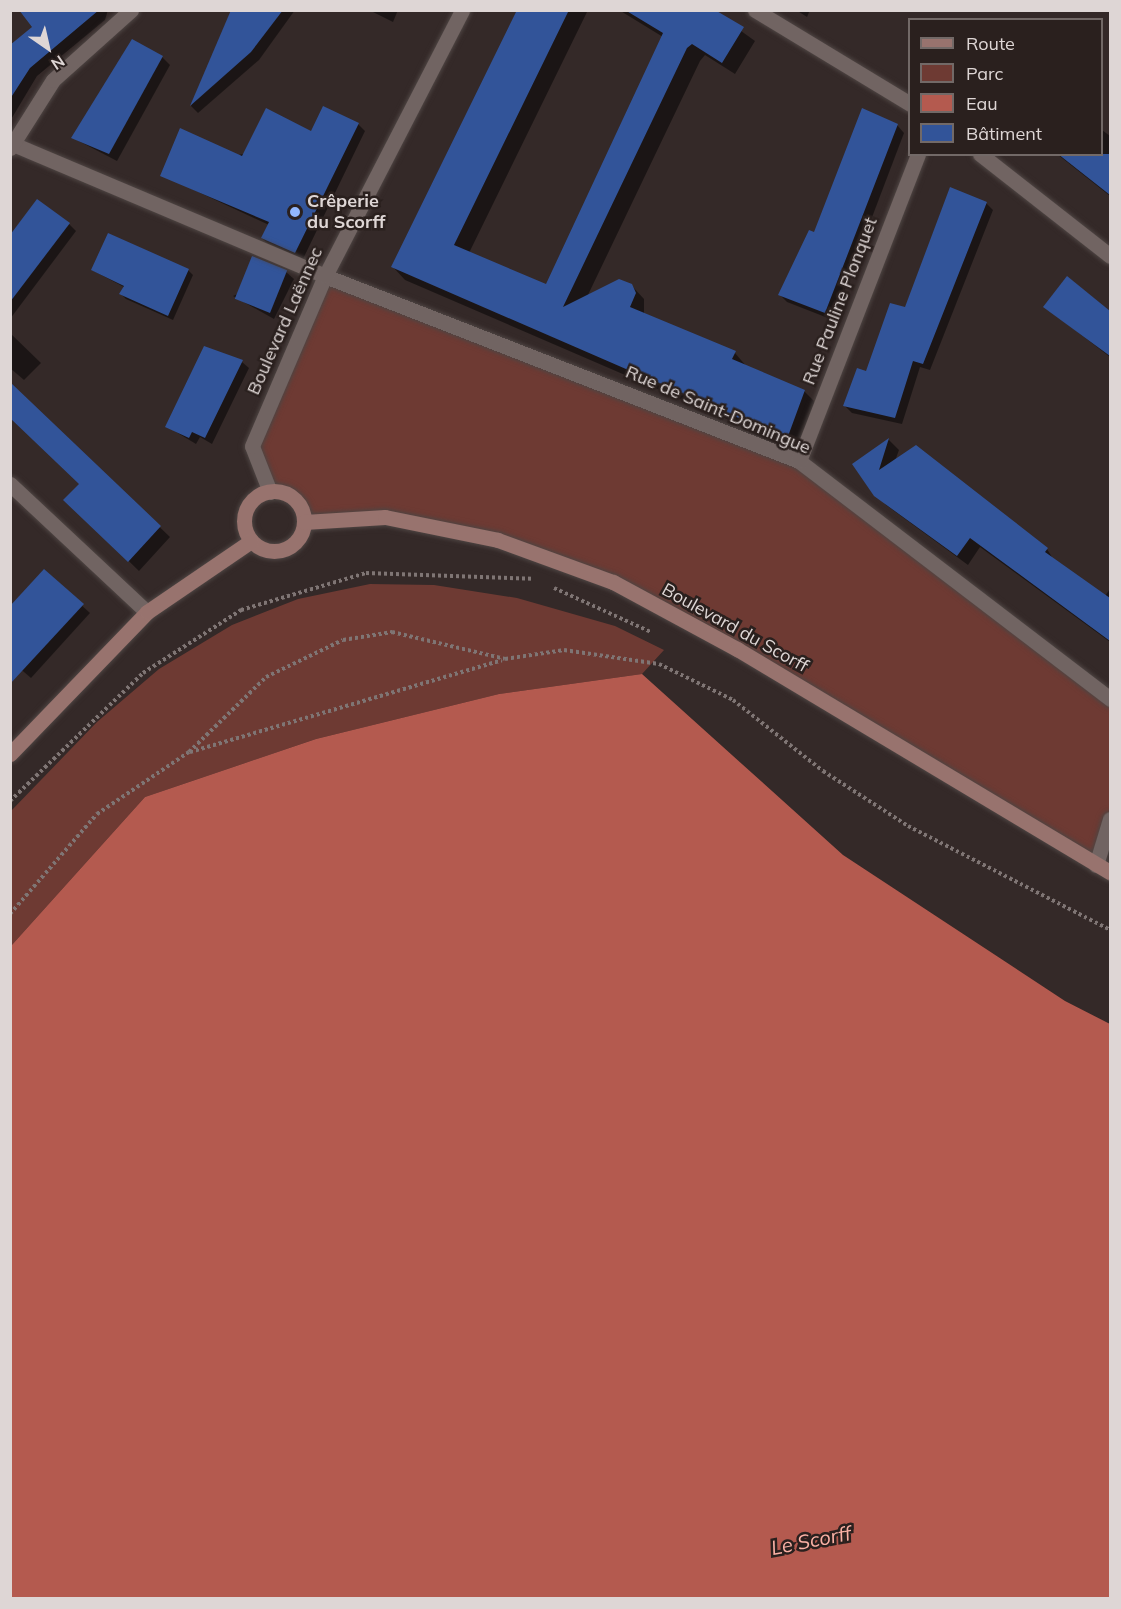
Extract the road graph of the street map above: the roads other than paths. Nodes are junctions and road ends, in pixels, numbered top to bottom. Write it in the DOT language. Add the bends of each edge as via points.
graph roads {
  1 [pos="131,10"];
  2 [pos="462,10"];
  3 [pos="755,10"];
  4 [pos="908,103"];
  5 [pos="12,146"];
  6 [pos="917,156"];
  7 [pos="983,156"];
  8 [pos="1110,255"];
  9 [pos="325,276"];
  10 [pos="798,461"];
  11 [pos="10,484"];
  12 [pos="270,492"];
  13 [pos="304,522"];
  14 [pos="251,541"];
  15 [pos="147,612"];
  16 [pos="1110,699"];
  17 [pos="10,754"];
  18 [pos="1110,819"];
  19 [pos="1096,865"];
  20 [pos="1110,872"];
  1 -- 5 [label="street" via="53,80"];
  2 -- 9 [label="street, Boulevard Laënnec"];
  3 -- 4 [label="street"];
  5 -- 9 [label="street, Rue de Saint-Domingue"];
  6 -- 10 [label="street, Rue Pauline Plonquet"];
  7 -- 8 [label="street"];
  9 -- 10 [label="street, Rue de Saint-Domingue"];
  9 -- 12 [label="street, Boulevard Laënnec" via="252,446"];
  10 -- 16 [label="street, Rue de Saint-Domingue"];
  11 -- 15 [label="street"];
  12 -- 13 [label="main road" via="294,499"];
  12 -- 14 [label="main road" via="246,511"];
  13 -- 14 [label="main road" via="290,546 263,549"];
  13 -- 19 [label="main road, Boulevard du Scorff" via="385,517 498,540 613,582 737,649"];
  14 -- 15 [label="main road"];
  15 -- 17 [label="main road"];
  18 -- 19 [label="street"];
  19 -- 20 [label="main road, Boulevard du Scorff"];
}
